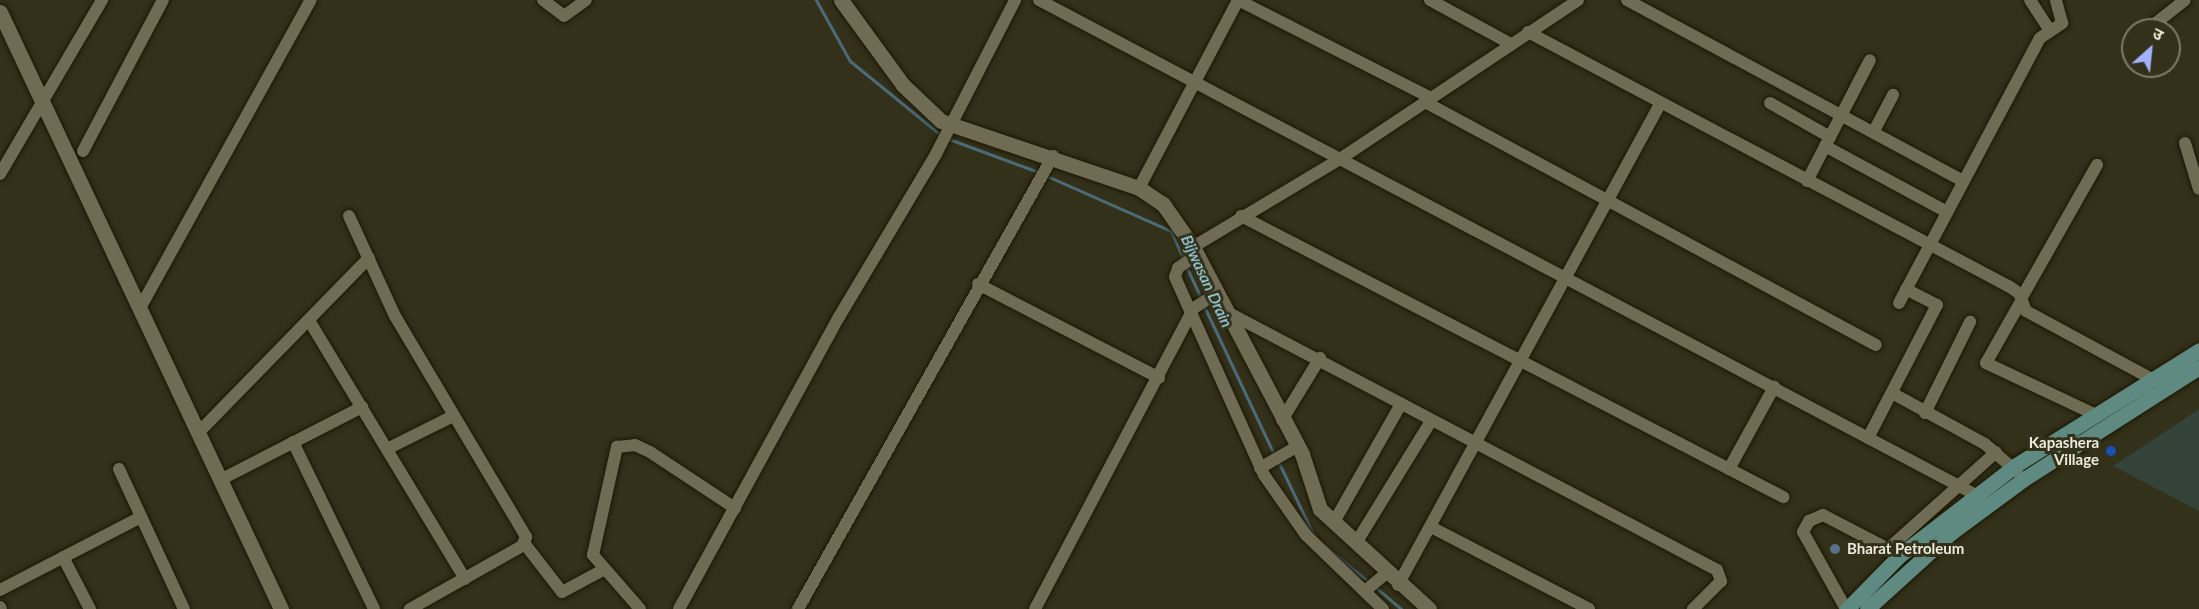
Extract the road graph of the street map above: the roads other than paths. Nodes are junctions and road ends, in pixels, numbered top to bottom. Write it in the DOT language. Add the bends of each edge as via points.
graph roads {
  1 [pos="102,0"];
  2 [pos="163,0"];
  3 [pos="311,0"];
  4 [pos="543,0"];
  5 [pos="586,0"];
  6 [pos="841,0"];
  7 [pos="1015,0"];
  8 [pos="1039,0"];
  9 [pos="1430,0"];
  10 [pos="1578,0"];
  11 [pos="1627,0"];
  12 [pos="2030,0"];
  13 [pos="2056,0"];
  14 [pos="2185,0"];
  15 [pos="0,12"];
  16 [pos="2162,18"];
  17 [pos="2050,31"];
  18 [pos="1528,32"];
  19 [pos="1511,44"];
  20 [pos="1870,60"];
  21 [pos="1194,85"];
  22 [pos="1893,95"];
  23 [pos="1428,100"];
  24 [pos="1770,103"];
  25 [pos="1660,104"];
  26 [pos="45,105"];
  27 [pos="1842,114"];
  28 [pos="948,130"];
  29 [pos="1874,131"];
  30 [pos="1827,142"];
  31 [pos="2185,143"];
  32 [pos="82,151"];
  33 [pos="1053,156"];
  34 [pos="1340,159"];
  35 [pos="2097,165"];
  36 [pos="0,174"];
  37 [pos="1806,181"];
  38 [pos="1963,182"];
  39 [pos="1139,188"];
  40 [pos="2199,189"];
  41 [pos="1609,200"];
  42 [pos="1947,212"];
  43 [pos="349,216"];
  44 [pos="1241,216"];
  45 [pos="1930,245"];
  46 [pos="1194,254"];
  47 [pos="369,258"];
  48 [pos="1565,281"];
  49 [pos="978,284"];
  50 [pos="1906,289"];
  51 [pos="1214,294"];
  52 [pos="2021,300"];
  53 [pos="1899,303"];
  54 [pos="1196,306"];
  55 [pos="140,308"];
  56 [pos="1227,312"];
  57 [pos="310,322"];
  58 [pos="1970,322"];
  59 [pos="1876,345"];
  60 [pos="2199,350"];
  61 [pos="1320,358"];
  62 [pos="1520,359"];
  63 [pos="2199,368"];
  64 [pos="1159,378"];
  65 [pos="2151,379"];
  66 [pos="1774,387"];
  67 [pos="1892,393"];
  68 [pos="1401,404"];
  69 [pos="362,407"];
  70 [pos="1925,413"];
  71 [pos="2096,415"];
  72 [pos="451,417"];
  73 [pos="1282,420"];
  74 [pos="1431,421"];
  75 [pos="200,431"];
  76 [pos="1868,438"];
  77 [pos="293,442"];
  78 [pos="1476,442"];
  79 [pos="1295,448"];
  80 [pos="387,449"];
  81 [pos="1996,452"];
  82 [pos="1263,466"];
  83 [pos="119,469"];
  84 [pos="1729,469"];
  85 [pos="2018,474"];
  86 [pos="220,480"];
  87 [pos="1958,485"];
  88 [pos="1978,496"];
  89 [pos="1783,497"];
  90 [pos="735,508"];
  91 [pos="141,517"];
  92 [pos="1335,522"];
  93 [pos="1431,527"];
  94 [pos="524,543"];
  95 [pos="1356,543"];
  96 [pos="1894,552"];
  97 [pos="63,557"];
  98 [pos="603,570"];
  99 [pos="1383,576"];
  100 [pos="465,579"];
  101 [pos="1398,585"];
  102 [pos="1368,589"];
  103 [pos="0,590"];
  104 [pos="90,609"];
  105 [pos="184,609"];
  106 [pos="281,609"];
  107 [pos="374,609"];
  108 [pos="410,609"];
  109 [pos="640,609"];
  110 [pos="679,609"];
  111 [pos="798,609"];
  112 [pos="1035,609"];
  113 [pos="1383,609"];
  114 [pos="1429,609"];
  115 [pos="1589,609"];
  116 [pos="1694,609"];
  117 [pos="1846,609"];
  118 [pos="1867,609"];
  1 -- 26 [label="street"];
  2 -- 32 [label="street"];
  3 -- 55 [label="street"];
  4 -- 5 [label="street" via="564,16"];
  6 -- 28 [label="street" via="903,85"];
  7 -- 28 [label="street"];
  8 -- 21 [label="street"];
  9 -- 19 [label="street"];
  10 -- 18 [label="street"];
  11 -- 27 [label="street"];
  12 -- 17 [label="street"];
  13 -- 17 [label="street" via="2062,20"];
  14 -- 16 [label="street"];
  15 -- 26 [label="street"];
  17 -- 38 [label="street" via="2040,38"];
  18 -- 19 [label="street"];
  18 -- 25 [label="street"];
  19 -- 23 [label="street"];
  20 -- 27 [label="street"];
  21 -- 23 [label="street" via="1238,0"];
  21 -- 34 [label="street"];
  21 -- 39 [label="street"];
  22 -- 29 [label="street"];
  23 -- 34 [label="street"];
  23 -- 41 [label="street"];
  24 -- 30 [label="street"];
  25 -- 37 [label="street"];
  25 -- 41 [label="street"];
  26 -- 36 [label="street"];
  26 -- 55 [label="street"];
  27 -- 29 [label="street"];
  27 -- 30 [label="street"];
  28 -- 33 [label="street"];
  28 -- 90 [label="street"];
  29 -- 38 [label="street"];
  30 -- 37 [label="street"];
  30 -- 42 [label="street"];
  31 -- 40 [label="street"];
  33 -- 39 [label="street"];
  33 -- 49 [label="street"];
  34 -- 44 [label="street"];
  34 -- 48 [label="street"];
  35 -- 52 [label="street"];
  37 -- 45 [label="street"];
  38 -- 42 [label="street"];
  39 -- 46 [label="street" via="1163,204"];
  41 -- 48 [label="street"];
  41 -- 59 [label="street"];
  42 -- 45 [label="street"];
  43 -- 47 [label="street"];
  44 -- 46 [label="street"];
  44 -- 62 [label="street"];
  45 -- 50 [label="street"];
  45 -- 52 [label="street"];
  46 -- 51 [label="street"];
  46 -- 54 [label="street" via="1178,268 1175,277"];
  47 -- 57 [label="street"];
  47 -- 72 [label="street"];
  48 -- 62 [label="street"];
  48 -- 66 [label="street"];
  49 -- 64 [label="street"];
  49 -- 111 [label="street"];
  50 -- 53 [label="street"];
  50 -- 67 [label="street" via="1937,304"];
  51 -- 54 [label="street"];
  51 -- 56 [label="street"];
  52 -- 65 [label="street"];
  52 -- 71 [label="street" via="1986,363"];
  54 -- 64 [label="street"];
  54 -- 82 [label="street"];
  55 -- 75 [label="street"];
  56 -- 61 [label="street"];
  56 -- 73 [label="street"];
  57 -- 69 [label="street"];
  57 -- 75 [label="street"];
  58 -- 70 [label="street"];
  60 -- 65 [label="main road"];
  61 -- 68 [label="street"];
  61 -- 73 [label="street"];
  62 -- 78 [label="street"];
  62 -- 84 [label="street"];
  63 -- 85 [label="main road"];
  64 -- 112 [label="street"];
  65 -- 71 [label="main road"];
  66 -- 76 [label="street"];
  66 -- 84 [label="street"];
  67 -- 70 [label="street"];
  67 -- 76 [label="street"];
  68 -- 74 [label="street"];
  68 -- 92 [label="street"];
  69 -- 77 [label="street"];
  69 -- 80 [label="street"];
  70 -- 81 [label="street"];
  71 -- 85 [label="main road"];
  72 -- 80 [label="street"];
  72 -- 94 [label="street" via="525,534"];
  73 -- 79 [label="street"];
  74 -- 78 [label="street"];
  74 -- 95 [label="street"];
  75 -- 86 [label="street"];
  76 -- 87 [label="street"];
  77 -- 86 [label="street"];
  77 -- 107 [label="street"];
  78 -- 93 [label="street"];
  78 -- 116 [label="street" via="1721,573 1722,581"];
  79 -- 82 [label="street"];
  79 -- 92 [label="street" via="1315,501"];
  80 -- 100 [label="street"];
  81 -- 85 [label="street"];
  81 -- 87 [label="street"];
  82 -- 102 [label="street" via="1306,535"];
  83 -- 91 [label="street"];
  84 -- 89 [label="street"];
  85 -- 88 [label="main road"];
  85 -- 118 [label="main road"];
  86 -- 106 [label="street"];
  87 -- 88 [label="street"];
  87 -- 96 [label="street"];
  88 -- 96 [label="main road"];
  90 -- 98 [label="street" via="650,452 629,444 617,447 592,548"];
  90 -- 110 [label="street"];
  91 -- 97 [label="street"];
  91 -- 105 [label="street"];
  92 -- 95 [label="street"];
  93 -- 101 [label="street"];
  93 -- 115 [label="street"];
  94 -- 98 [label="street" via="562,592"];
  94 -- 100 [label="street"];
  95 -- 99 [label="street"];
  96 -- 117 [label="main road"];
  96 -- 117 [label="street" via="1823,515 1805,526 1803,532 1830,572"];
  97 -- 103 [label="street"];
  97 -- 104 [label="street"];
  98 -- 109 [label="street"];
  99 -- 101 [label="street"];
  99 -- 102 [label="street"];
  100 -- 108 [label="street"];
  101 -- 114 [label="street"];
  102 -- 113 [label="street"];
}
